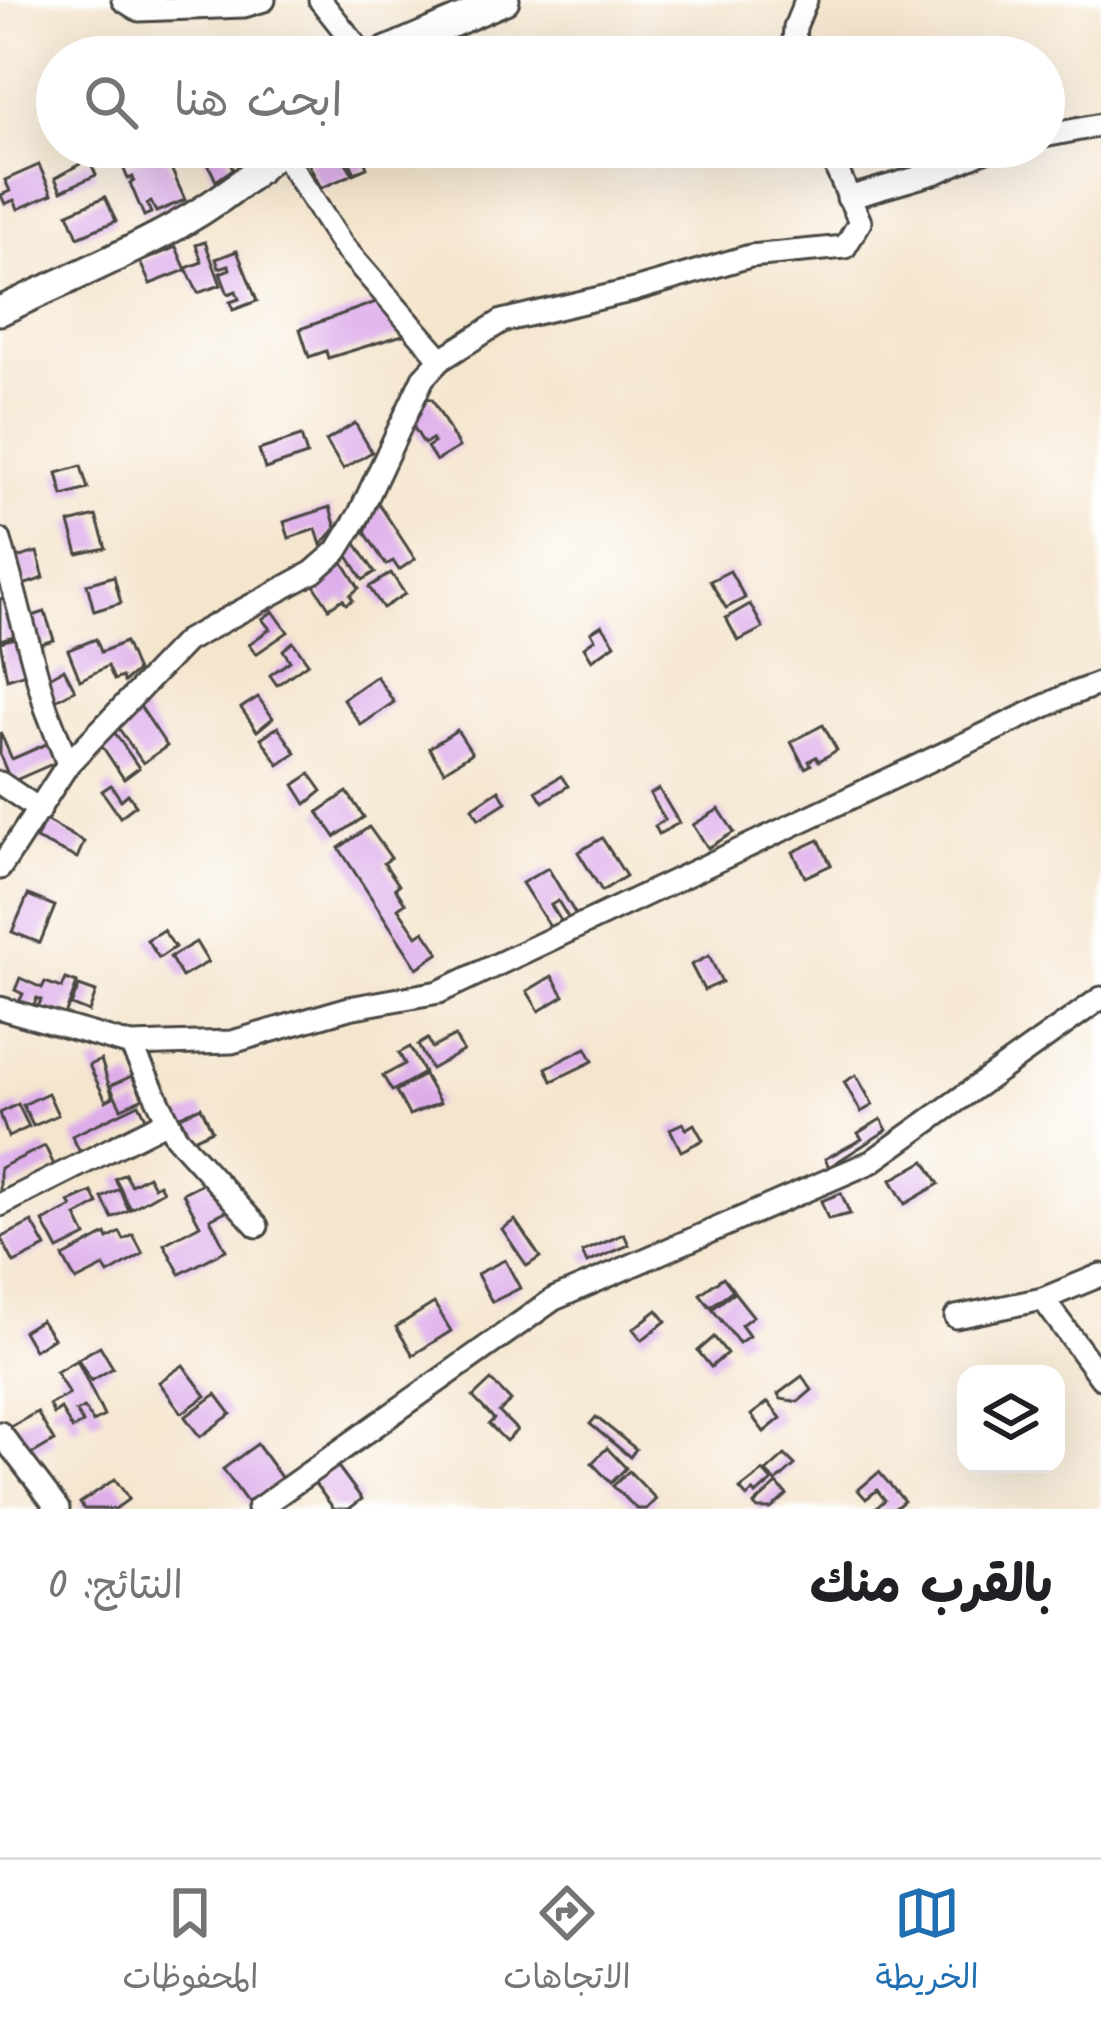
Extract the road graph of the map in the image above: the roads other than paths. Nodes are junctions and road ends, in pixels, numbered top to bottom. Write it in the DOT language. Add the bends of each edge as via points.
graph roads {
  1 [pos="123,0"];
  2 [pos="264,0"];
  3 [pos="320,0"];
  4 [pos="505,0"];
  5 [pos="806,0"];
  6 [pos="351,36"];
  7 [pos="419,36"];
  8 [pos="794,36"];
  9 [pos="1101,125"];
  10 [pos="1065,132"];
  11 [pos="261,168"];
  12 [pos="294,168"];
  13 [pos="836,168"];
  14 [pos="946,168"];
  15 [pos="848,198"];
  16 [pos="0,311"];
  17 [pos="442,359"];
  18 [pos="0,540"];
  19 [pos="1101,683"];
  20 [pos="68,764"];
  21 [pos="0,783"];
  22 [pos="40,809"];
  23 [pos="0,868"];
  24 [pos="1101,998"];
  25 [pos="0,1008"];
  26 [pos="131,1045"];
  27 [pos="167,1121"];
  28 [pos="0,1205"];
  29 [pos="257,1226"];
  30 [pos="1101,1275"];
  31 [pos="1043,1299"];
  32 [pos="956,1317"];
  33 [pos="1101,1378"];
  34 [pos="0,1433"];
  35 [pos="58,1509"];
  36 [pos="258,1509"];
  1 -- 2 [label="street" via="140,10"];
  3 -- 6 [label="street"];
  4 -- 7 [label="main road"];
  5 -- 8 [label="street"];
  9 -- 10 [label="street"];
  11 -- 16 [label="main road" via="209,209"];
  12 -- 17 [label="street" via="342,245"];
  13 -- 15 [label="street"];
  14 -- 15 [label="street"];
  15 -- 17 [label="street" via="860,222 844,247 750,256 502,321"];
  17 -- 20 [label="street" via="423,379 337,551 186,641"];
  18 -- 20 [label="street"];
  19 -- 26 [label="street" via="439,992 232,1042"];
  20 -- 22 [label="street"];
  21 -- 22 [label="street"];
  22 -- 23 [label="street"];
  24 -- 36 [label="street" via="871,1162 554,1299"];
  25 -- 26 [label="street"];
  26 -- 27 [label="street"];
  27 -- 28 [label="street"];
  27 -- 29 [label="street"];
  30 -- 31 [label="street"];
  31 -- 32 [label="street"];
  31 -- 33 [label="street"];
  34 -- 35 [label="street"];
}
